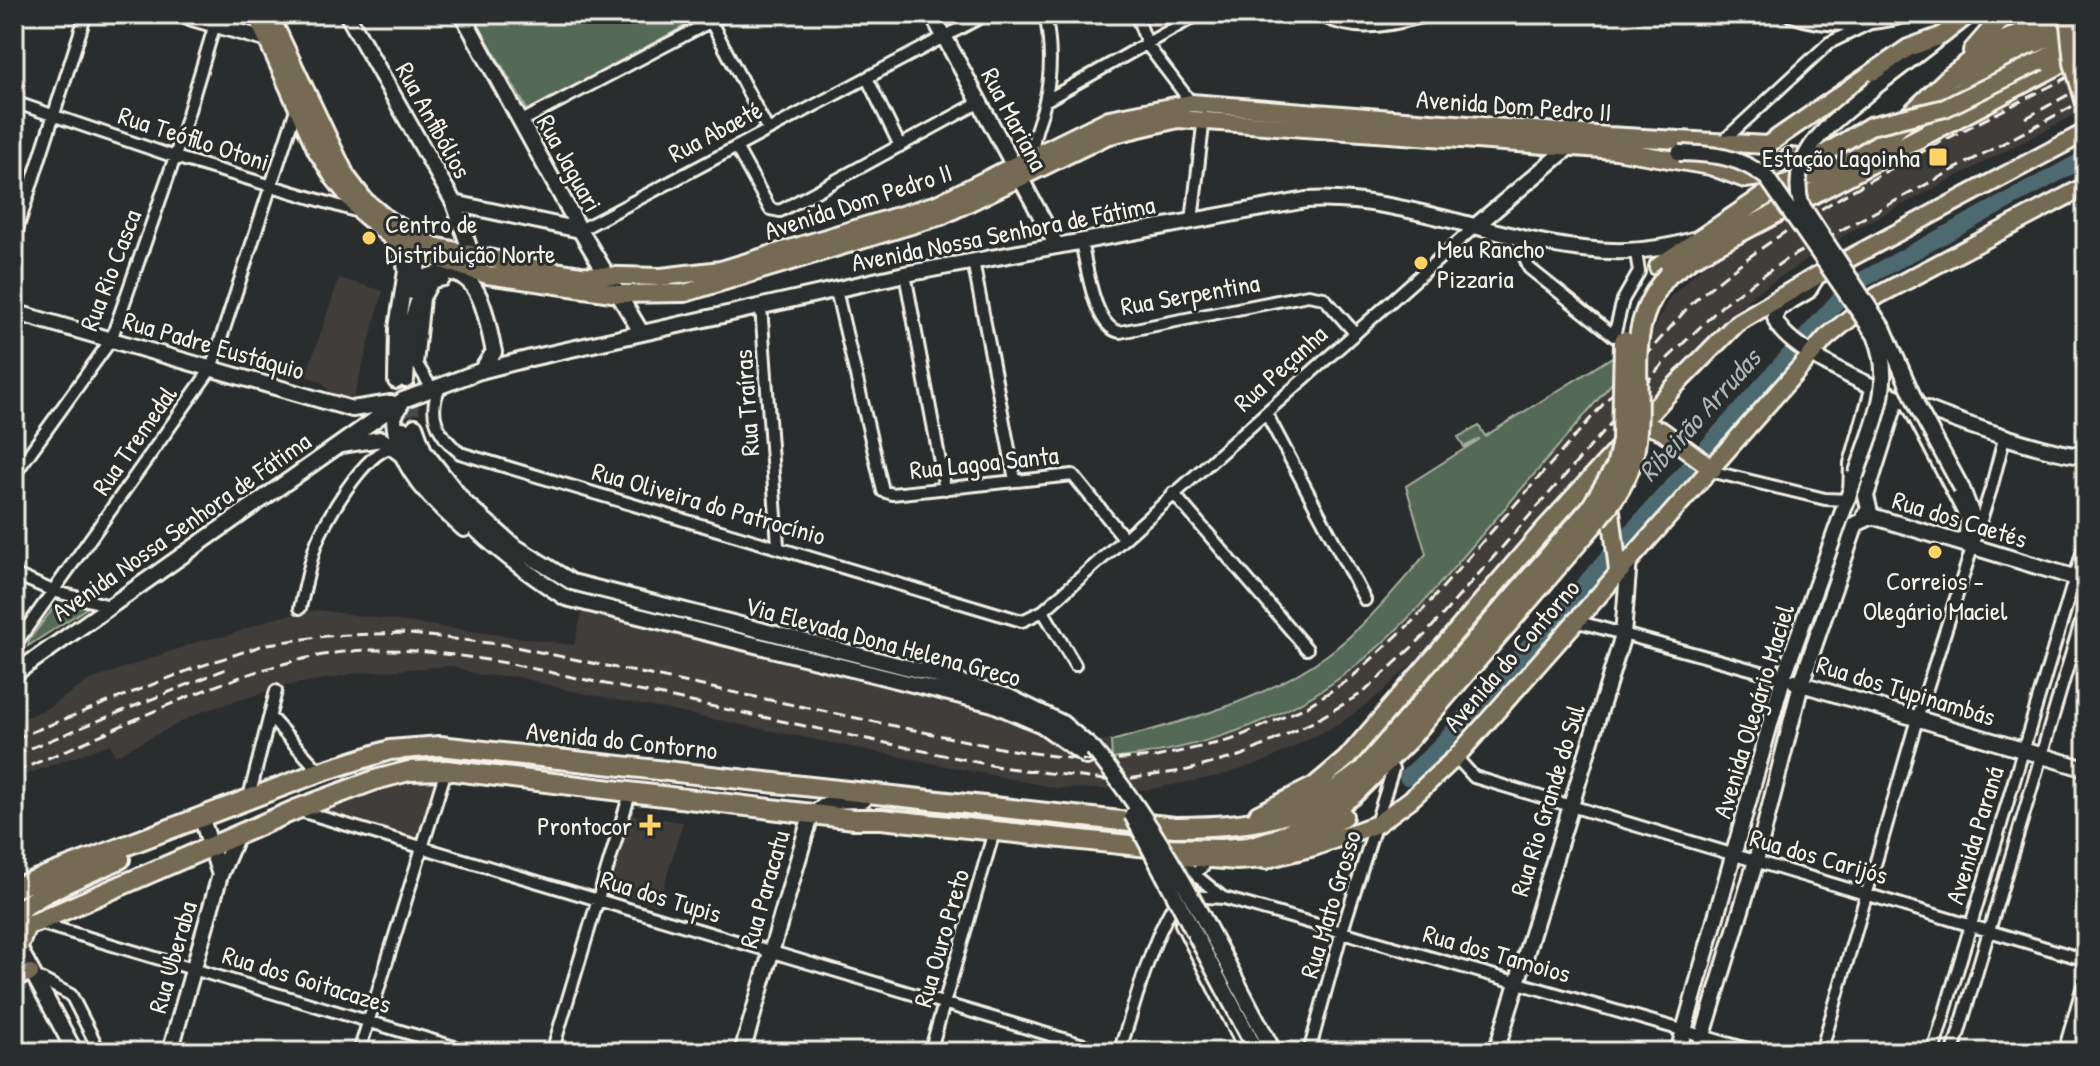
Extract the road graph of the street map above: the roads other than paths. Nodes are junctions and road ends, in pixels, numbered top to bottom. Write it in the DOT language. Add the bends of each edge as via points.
graph roads {
  1 [pos="86,14"];
  2 [pos="178,14"];
  3 [pos="256,14"];
  4 [pos="269,14"];
  5 [pos="347,14"];
  6 [pos="462,14"];
  7 [pos="725,14"];
  8 [pos="932,14"];
  9 [pos="987,14"];
  10 [pos="1045,14"];
  11 [pos="1136,14"];
  12 [pos="1199,14"];
  13 [pos="1322,14"];
  14 [pos="1426,14"];
  15 [pos="1791,14"];
  16 [pos="1909,14"];
  17 [pos="1969,14"];
  18 [pos="2005,14"];
  19 [pos="2068,14"];
  20 [pos="216,20"];
  21 [pos="1371,20"];
  22 [pos="2086,21"];
  23 [pos="711,22"];
  24 [pos="1817,23"];
  25 [pos="1869,23"];
  26 [pos="1941,36"];
  27 [pos="2086,36"];
  28 [pos="944,37"];
  29 [pos="268,40"];
  30 [pos="1829,43"];
  31 [pos="1148,46"];
  32 [pos="2060,50"];
  33 [pos="2086,50"];
  34 [pos="1950,77"];
  35 [pos="867,78"];
  36 [pos="1045,101"];
  37 [pos="14,102"];
  38 [pos="978,103"];
  39 [pos="1191,103"];
  40 [pos="2086,103"];
  41 [pos="297,104"];
  42 [pos="53,115"];
  43 [pos="1206,119"];
  44 [pos="520,122"];
  45 [pos="768,130"];
  46 [pos="2086,132"];
  47 [pos="1721,143"];
  48 [pos="900,146"];
  49 [pos="736,147"];
  50 [pos="1569,147"];
  51 [pos="1616,150"];
  52 [pos="1894,153"];
  53 [pos="1034,155"];
  54 [pos="175,157"];
  55 [pos="1016,173"];
  56 [pos="268,186"];
  57 [pos="2086,186"];
  58 [pos="454,203"];
  59 [pos="361,212"];
  60 [pos="1192,221"];
  61 [pos="1478,224"];
  62 [pos="580,230"];
  63 [pos="385,233"];
  64 [pos="1529,238"];
  65 [pos="1698,238"];
  66 [pos="14,239"];
  67 [pos="1081,242"];
  68 [pos="418,246"];
  69 [pos="1057,246"];
  70 [pos="1828,246"];
  71 [pos="1636,252"];
  72 [pos="471,253"];
  73 [pos="973,261"];
  74 [pos="1664,270"];
  75 [pos="905,274"];
  76 [pos="1818,275"];
  77 [pos="608,277"];
  78 [pos="464,278"];
  79 [pos="1842,287"];
  80 [pos="836,290"];
  81 [pos="619,294"];
  82 [pos="761,306"];
  83 [pos="14,312"];
  84 [pos="409,329"];
  85 [pos="641,332"];
  86 [pos="1355,333"];
  87 [pos="111,340"];
  88 [pos="1807,353"];
  89 [pos="211,369"];
  90 [pos="480,371"];
  91 [pos="1872,386"];
  92 [pos="436,387"];
  93 [pos="403,400"];
  94 [pos="1901,400"];
  95 [pos="1266,413"];
  96 [pos="1641,423"];
  97 [pos="2005,435"];
  98 [pos="369,438"];
  99 [pos="336,446"];
  100 [pos="398,451"];
  101 [pos="2086,456"];
  102 [pos="1612,458"];
  103 [pos="371,459"];
  104 [pos="1714,468"];
  105 [pos="14,475"];
  106 [pos="1015,480"];
  107 [pos="945,489"];
  108 [pos="1991,489"];
  109 [pos="1173,493"];
  110 [pos="1964,495"];
  111 [pos="1825,499"];
  112 [pos="1849,500"];
  113 [pos="1871,517"];
  114 [pos="1838,526"];
  115 [pos="1540,534"];
  116 [pos="1619,537"];
  117 [pos="1124,538"];
  118 [pos="2086,540"];
  119 [pos="1956,541"];
  120 [pos="778,545"];
  121 [pos="1973,547"];
  122 [pos="14,574"];
  123 [pos="2080,580"];
  124 [pos="53,591"];
  125 [pos="566,598"];
  126 [pos="1365,600"];
  127 [pos="2086,605"];
  128 [pos="110,606"];
  129 [pos="300,608"];
  130 [pos="1043,611"];
  131 [pos="1022,621"];
  132 [pos="1573,624"];
  133 [pos="1623,635"];
  134 [pos="14,646"];
  135 [pos="1307,649"];
  136 [pos="1075,665"];
  137 [pos="14,674"];
  138 [pos="1783,678"];
  139 [pos="1801,684"];
  140 [pos="276,691"];
  141 [pos="270,717"];
  142 [pos="1917,719"];
  143 [pos="1409,739"];
  144 [pos="2022,750"];
  145 [pos="1090,753"];
  146 [pos="2041,756"];
  147 [pos="1456,757"];
  148 [pos="1393,769"];
  149 [pos="2086,769"];
  150 [pos="446,770"];
  151 [pos="320,772"];
  152 [pos="631,790"];
  153 [pos="884,795"];
  154 [pos="248,801"];
  155 [pos="1570,807"];
  156 [pos="295,810"];
  157 [pos="814,813"];
  158 [pos="202,819"];
  159 [pos="854,819"];
  160 [pos="1377,824"];
  161 [pos="1219,827"];
  162 [pos="237,835"];
  163 [pos="993,835"];
  164 [pos="213,845"];
  165 [pos="425,848"];
  166 [pos="1736,855"];
  167 [pos="1174,857"];
  168 [pos="1266,859"];
  169 [pos="1209,860"];
  170 [pos="1756,861"];
  171 [pos="1195,873"];
  172 [pos="220,875"];
  173 [pos="14,888"];
  174 [pos="1868,892"];
  175 [pos="1224,898"];
  176 [pos="1174,899"];
  177 [pos="597,900"];
  178 [pos="1204,916"];
  179 [pos="1181,924"];
  180 [pos="1970,925"];
  181 [pos="1161,926"];
  182 [pos="1342,931"];
  183 [pos="1989,932"];
  184 [pos="20,934"];
  185 [pos="770,952"];
  186 [pos="2086,960"];
  187 [pos="194,967"];
  188 [pos="22,974"];
  189 [pos="2086,982"];
  190 [pos="1517,983"];
  191 [pos="945,1004"];
  192 [pos="368,1022"];
  193 [pos="1685,1030"];
  194 [pos="1703,1035"];
  195 [pos="75,1052"];
  196 [pos="100,1052"];
  197 [pos="170,1052"];
  198 [pos="359,1052"];
  199 [pos="471,1052"];
  200 [pos="552,1052"];
  201 [pos="742,1052"];
  202 [pos="930,1052"];
  203 [pos="1107,1052"];
  204 [pos="1119,1052"];
  205 [pos="1246,1052"];
  206 [pos="1257,1052"];
  207 [pos="1277,1052"];
  208 [pos="1309,1052"];
  209 [pos="1496,1052"];
  210 [pos="1678,1052"];
  211 [pos="1698,1052"];
  212 [pos="1758,1052"];
  213 [pos="1821,1052"];
  214 [pos="1933,1052"];
  215 [pos="1953,1052"];
  216 [pos="2066,1052"];
  1 -- 42 [label="street"];
  2 -- 20 [label="main road"];
  3 -- 29 [label="main road, Avenida Dom Pedro II"];
  4 -- 68 [label="main road, Avenida Dom Pedro II" via="346,176 365,201"];
  5 -- 58 [label="main road, Rua Anfibólios"];
  6 -- 44 [label="main road, Rua Jaguari"];
  7 -- 23 [label="street"];
  8 -- 28 [label="main road, Rua Mariana"];
  9 -- 28 [label="street, Rua Abaeté"];
  10 -- 36 [label="street" via="1050,60"];
  11 -- 31 [label="street"];
  12 -- 31 [label="street"];
  13 -- 21 [label="main road" via="1343,22"];
  14 -- 21 [label="main road"];
  15 -- 24 [label="main road"];
  16 -- 25 [label="main road"];
  17 -- 26 [label="main road, Avenida Dom Pedro II"];
  18 -- 34 [label="highway"];
  19 -- 34 [label="highway, Avenida do Contorno" via="1990,47"];
  19 -- 40 [label="highway, bridge"];
  20 -- 29 [label="main road"];
  20 -- 54 [label="street, Rua Rio Casca"];
  22 -- 52 [label="highway, Avenida do Contorno" via="1986,67"];
  23 -- 44 [label="street"];
  23 -- 45 [label="street"];
  24 -- 25 [label="main road"];
  24 -- 30 [label="street" via="1829,32"];
  25 -- 30 [label="street"];
  26 -- 47 [label="main road, Avenida Dom Pedro II" via="1908,48 1777,140 1756,146"];
  26 -- 70 [label="main road, bridge" via="1811,143 1802,159 1797,190 1801,204"];
  27 -- 32 [label="highway"];
  28 -- 35 [label="street, Rua Abaeté"];
  28 -- 38 [label="main road, Rua Mariana"];
  29 -- 41 [label="main road, Avenida Dom Pedro II"];
  30 -- 47 [label="street"];
  31 -- 36 [label="street"];
  31 -- 39 [label="street"];
  32 -- 51 [label="main road, bridge" via="1945,108 1870,126 1824,154 1790,157 1760,177 1745,179 1710,166"];
  33 -- 52 [label="highway, Avenida do Contorno"];
  34 -- 65 [label="highway, Avenida do Contorno" via="1894,131 1836,164 1784,184"];
  35 -- 45 [label="street, Rua Abaeté"];
  35 -- 48 [label="street"];
  36 -- 53 [label="street" via="1032,140"];
  37 -- 42 [label="street, Rua Teófilo Otoni"];
  38 -- 48 [label="street"];
  38 -- 55 [label="main road, Rua Mariana"];
  39 -- 43 [label="street"];
  39 -- 47 [label="main road, Avenida Dom Pedro II"];
  39 -- 53 [label="main road, Avenida Dom Pedro II" via="1109,119"];
  41 -- 56 [label="street, Rua Tremedal"];
  41 -- 59 [label="main road, Avenida Dom Pedro II" via="317,151"];
  42 -- 54 [label="street, Rua Teófilo Otoni"];
  42 -- 66 [label="street"];
  43 -- 50 [label="main road, Avenida Dom Pedro II"];
  43 -- 55 [label="main road, Avenida Dom Pedro II" via="1151,123"];
  43 -- 60 [label="street"];
  44 -- 62 [label="main road, Rua Jaguari"];
  45 -- 49 [label="street, Rua Abaeté"];
  46 -- 76 [label="main road, Avenida do Contorno"];
  48 -- 49 [label="street" via="778,212 770,209"];
  49 -- 62 [label="street, Rua Abaeté"];
  50 -- 51 [label="main road, Avenida Dom Pedro II"];
  50 -- 61 [label="main road, Rua Peçanha"];
  51 -- 79 [label="main road, Avenida Dom Pedro II, bridge" via="1732,157 1749,164 1767,178"];
  52 -- 74 [label="highway, Avenida do Contorno"];
  53 -- 55 [label="main road, Avenida Dom Pedro II"];
  54 -- 56 [label="street, Rua Teófilo Otoni"];
  54 -- 87 [label="street, Rua Rio Casca"];
  55 -- 69 [label="main road, Rua Mariana"];
  55 -- 77 [label="main road, Avenida Dom Pedro II" via="937,204 721,270"];
  55 -- 81 [label="main road, Avenida Dom Pedro II" via="941,216 685,293"];
  56 -- 59 [label="street, Rua Teófilo Otoni"];
  56 -- 89 [label="street, Rua Tremedal"];
  57 -- 88 [label="main road, Avenida do Contorno" via="1877,296"];
  58 -- 62 [label="main road"];
  58 -- 72 [label="main road, Rua Anfibólios"];
  59 -- 63 [label="main road, Avenida Dom Pedro II"];
  60 -- 61 [label="main road, Avenida Nossa Senhora de Fátima" via="1325,199"];
  60 -- 67 [label="main road, Avenida Nossa Senhora de Fátima"];
  61 -- 64 [label="main road, Avenida Nossa Senhora de Fátima"];
  61 -- 86 [label="street, Rua Peçanha"];
  62 -- 77 [label="main road, Rua Jaguari"];
  63 -- 68 [label="main road, Avenida Dom Pedro II"];
  63 -- 84 [label="main road" via="404,257 406,271 397,328 401,380"];
  64 -- 71 [label="main road, Avenida Nossa Senhora de Fátima" via="1600,252"];
  64 -- 71 [label="street" via="1529,268 1617,338 1623,300 1639,272"];
  65 -- 71 [label="main road, Avenida Nossa Senhora de Fátima" via="1659,251"];
  65 -- 74 [label="highway, Avenida do Contorno"];
  67 -- 69 [label="main road, Avenida Nossa Senhora de Fátima"];
  67 -- 86 [label="street, Rua Serpentina" via="1101,320 1112,331 1308,295 1324,298"];
  68 -- 72 [label="main road, Avenida Dom Pedro II"];
  68 -- 81 [label="main road, Avenida Dom Pedro II" via="487,275"];
  68 -- 84 [label="main road"];
  69 -- 73 [label="main road, Avenida Nossa Senhora de Fátima"];
  70 -- 79 [label="main road, bridge"];
  70 -- 110 [label="main road, bridge" via="1884,330"];
  72 -- 77 [label="main road, Avenida Dom Pedro II"];
  73 -- 75 [label="main road, Avenida Nossa Senhora de Fátima"];
  73 -- 106 [label="street"];
  74 -- 116 [label="highway, Avenida do Contorno, bridge" via="1637,335 1637,418"];
  75 -- 80 [label="main road, Avenida Nossa Senhora de Fátima"];
  75 -- 107 [label="street"];
  76 -- 88 [label="main road" via="1808,291 1776,311 1780,332"];
  76 -- 96 [label="main road, Avenida do Contorno" via="1737,323"];
  77 -- 81 [label="main road, Rua Jaguari"];
  78 -- 84 [label="main road" via="441,273 426,277"];
  78 -- 90 [label="main road" via="479,293 494,352"];
  78 -- 92 [label="street" via="433,282 424,298 417,364"];
  79 -- 112 [label="main road, Avenida Dom Pedro II, bridge" via="1875,335 1886,376"];
  80 -- 82 [label="main road, Avenida Nossa Senhora de Fátima"];
  80 -- 107 [label="street, Rua Lagoa Santa" via="880,489 892,494"];
  81 -- 85 [label="main road, Rua Jaguari"];
  82 -- 85 [label="main road, Avenida Nossa Senhora de Fátima"];
  82 -- 120 [label="street, Rua Traíras"];
  83 -- 87 [label="main road, Rua Padre Eustáquio"];
  85 -- 90 [label="main road, Avenida Nossa Senhora de Fátima"];
  86 -- 95 [label="street, Rua Peçanha"];
  87 -- 89 [label="main road, Rua Padre Eustáquio"];
  87 -- 105 [label="street, Rua Rio Casca"];
  88 -- 91 [label="main road"];
  88 -- 104 [label="main road, Avenida do Contorno"];
  89 -- 93 [label="main road, Rua Padre Eustáquio" via="352,409"];
  89 -- 124 [label="street, Rua Tremedal"];
  90 -- 92 [label="main road, Avenida Nossa Senhora de Fátima"];
  91 -- 94 [label="main road"];
  91 -- 112 [label="street, Avenida Olegário Maciel" via="1850,463"];
  92 -- 93 [label="main road, Avenida Nossa Senhora de Fátima"];
  92 -- 120 [label="street, Rua Oliveira do Patrocínio" via="436,426 460,453"];
  93 -- 99 [label="main road, Avenida Nossa Senhora de Fátima"];
  93 -- 100 [label="main road" via="394,417"];
  94 -- 97 [label="main road"];
  94 -- 113 [label="main road" via="1866,496"];
  94 -- 119 [label="street" via="1966,518 1965,535"];
  95 -- 109 [label="street, Rua Peçanha"];
  95 -- 126 [label="street"];
  96 -- 102 [label="main road, Avenida do Contorno"];
  96 -- 104 [label="main road" via="1678,441"];
  97 -- 101 [label="main road"];
  97 -- 108 [label="street"];
  98 -- 99 [label="main road, Avenida Nossa Senhora de Fátima"];
  98 -- 100 [label="main road" via="386,441"];
  98 -- 103 [label="street"];
  99 -- 128 [label="main road, Avenida Nossa Senhora de Fátima"];
  100 -- 103 [label="street" via="383,448"];
  100 -- 125 [label="main road" via="421,488 512,573"];
  102 -- 115 [label="main road, Avenida do Contorno"];
  102 -- 116 [label="main road"];
  103 -- 129 [label="street" via="328,518"];
  104 -- 111 [label="street"];
  104 -- 116 [label="main road, Avenida do Contorno"];
  106 -- 107 [label="street, Rua Lagoa Santa"];
  106 -- 117 [label="street, Rua Lagoa Santa" via="1073,475"];
  108 -- 110 [label="street" via="1976,502"];
  108 -- 121 [label="street"];
  109 -- 117 [label="street, Rua Peçanha"];
  109 -- 135 [label="street"];
  110 -- 121 [label="main road" via="1973,518"];
  111 -- 112 [label="street"];
  111 -- 114 [label="street"];
  112 -- 113 [label="main road, Rua dos Caetés"];
  112 -- 114 [label="main road, Avenida Olegário Maciel"];
  113 -- 119 [label="main road, Rua dos Caetés"];
  113 -- 139 [label="main road, Avenida Olegário Maciel" via="1856,524"];
  114 -- 138 [label="main road, Avenida Olegário Maciel"];
  115 -- 116 [label="main road" via="1591,498 1611,511"];
  115 -- 161 [label="main road, Avenida do Contorno" via="1346,759 1276,808"];
  116 -- 132 [label="main road, Avenida do Contorno"];
  116 -- 133 [label="main road, Rua Rio Grande do Sul"];
  116 -- 143 [label="highway, Avenida do Contorno"];
  116 -- 161 [label="highway, Avenida do Contorno" via="1363,770 1306,809"];
  117 -- 130 [label="street, Rua Peçanha"];
  118 -- 123 [label="street, Avenida Paraná"];
  119 -- 121 [label="main road, Rua dos Caetés"];
  120 -- 131 [label="street, Rua Oliveira do Patrocínio"];
  121 -- 123 [label="main road, Rua dos Caetés"];
  121 -- 142 [label="street"];
  122 -- 124 [label="street"];
  123 -- 144 [label="street, Avenida Paraná"];
  124 -- 128 [label="street"];
  124 -- 134 [label="street, Rua Tremedal"];
  125 -- 145 [label="main road, Via Elevada Dona Helena Greco" via="993,704"];
  125 -- 145 [label="main road, Via Elevada Dona Helena Greco" via="533,577 432,484 409,428 464,502 514,546 572,582 1009,697 1062,723"];
  127 -- 146 [label="street, Avenida Paraná"];
  128 -- 137 [label="main road, Avenida Nossa Senhora de Fátima"];
  130 -- 131 [label="street, Rua Peçanha"];
  130 -- 136 [label="street"];
  132 -- 133 [label="street, Rua dos Tupinambás"];
  132 -- 147 [label="main road, Avenida do Contorno"];
  133 -- 138 [label="street, Rua dos Tupinambás"];
  133 -- 155 [label="main road, Rua Rio Grande do Sul"];
  138 -- 139 [label="main road, Rua dos Tupinambás"];
  138 -- 166 [label="main road, Avenida Olegário Maciel"];
  139 -- 142 [label="main road, Rua dos Tupinambás"];
  139 -- 170 [label="main road, Avenida Olegário Maciel"];
  140 -- 141 [label="street"];
  141 -- 151 [label="street"];
  141 -- 154 [label="street"];
  142 -- 144 [label="main road, Rua dos Tupinambás"];
  142 -- 174 [label="street"];
  143 -- 148 [label="highway"];
  143 -- 159 [label="highway, Avenida do Contorno" via="1341,804 1298,829 1249,847 1158,848"];
  144 -- 146 [label="main road, Rua dos Tupinambás"];
  144 -- 180 [label="street, Avenida Paraná"];
  145 -- 206 [label="main road, Via Elevada Dona Helena Greco, bridge" via="1137,822"];
  145 -- 207 [label="main road, Via Elevada Dona Helena Greco, bridge" via="1121,782 1160,841"];
  146 -- 149 [label="main road, Rua dos Tupinambás"];
  146 -- 183 [label="street, Avenida Paraná"];
  147 -- 155 [label="street, Rua dos Carijós" via="1474,777"];
  147 -- 160 [label="main road, Avenida do Contorno"];
  148 -- 160 [label="street, Rua Mato Grosso"];
  148 -- 168 [label="highway" via="1367,798 1322,831"];
  150 -- 152 [label="highway, Avenida do Contorno"];
  150 -- 156 [label="highway, Avenida do Contorno" via="409,771 375,780"];
  150 -- 165 [label="street"];
  151 -- 153 [label="highway, Avenida do Contorno" via="390,750 440,746"];
  151 -- 154 [label="highway, Avenida do Contorno"];
  152 -- 157 [label="highway, Avenida do Contorno"];
  152 -- 177 [label="street"];
  153 -- 157 [label="main road, Rua Paracatu" via="875,800 833,800"];
  153 -- 161 [label="highway, Avenida do Contorno" via="1175,827"];
  154 -- 158 [label="highway, Avenida do Contorno"];
  155 -- 166 [label="street, Rua dos Carijós"];
  155 -- 190 [label="main road, Rua Rio Grande do Sul"];
  156 -- 162 [label="highway, Avenida do Contorno"];
  156 -- 165 [label="street, Rua dos Tupis"];
  157 -- 159 [label="highway, Avenida do Contorno"];
  157 -- 185 [label="main road, Rua Paracatu"];
  158 -- 164 [label="main road, Rua Uberaba"];
  158 -- 173 [label="highway, Avenida do Contorno"];
  158 -- 184 [label="highway" via="17,911"];
  159 -- 163 [label="main road, Avenida do Contorno"];
  160 -- 168 [label="main road, Avenida do Contorno"];
  160 -- 182 [label="street, Rua Mato Grosso"];
  162 -- 164 [label="highway, Avenida do Contorno"];
  162 -- 172 [label="main road, Rua Uberaba"];
  163 -- 167 [label="main road, Avenida do Contorno"];
  163 -- 191 [label="street, Rua Ouro Preto"];
  164 -- 172 [label="main road, Rua Uberaba"];
  164 -- 184 [label="highway, Avenida do Contorno"];
  165 -- 177 [label="street, Rua dos Tupis"];
  165 -- 192 [label="street"];
  166 -- 170 [label="street, Rua dos Carijós"];
  166 -- 193 [label="main road, Avenida Olegário Maciel"];
  167 -- 169 [label="main road, Avenida do Contorno"];
  167 -- 171 [label="street, Rua dos Tamoios"];
  168 -- 169 [label="main road, Avenida do Contorno"];
  169 -- 171 [label="street"];
  170 -- 174 [label="street, Rua dos Carijós"];
  170 -- 194 [label="main road, Avenida Olegário Maciel"];
  171 -- 175 [label="street, Rua dos Tamoios"];
  171 -- 176 [label="street"];
  172 -- 187 [label="main road, Rua Uberaba"];
  174 -- 180 [label="street, Rua dos Carijós"];
  174 -- 213 [label="street"];
  175 -- 176 [label="street, Rua dos Tamoios"];
  175 -- 178 [label="street" via="1206,904"];
  175 -- 182 [label="street, Rua dos Tamoios"];
  176 -- 181 [label="street"];
  177 -- 185 [label="street, Rua dos Tupis"];
  177 -- 200 [label="street"];
  178 -- 179 [label="street" via="1191,914"];
  178 -- 207 [label="street"];
  179 -- 181 [label="street"];
  179 -- 205 [label="street"];
  180 -- 183 [label="street, Rua dos Carijós"];
  180 -- 214 [label="street, Avenida Paraná"];
  181 -- 204 [label="street"];
  182 -- 190 [label="street, Rua dos Tamoios"];
  182 -- 208 [label="street, Rua Mato Grosso"];
  183 -- 186 [label="street, Rua dos Carijós"];
  183 -- 215 [label="street, Avenida Paraná"];
  184 -- 187 [label="street, Rua dos Goitacazes"];
  184 -- 188 [label="main road"];
  185 -- 191 [label="street, Rua dos Tupis"];
  185 -- 201 [label="main road, Rua Paracatu"];
  187 -- 192 [label="street, Rua dos Goitacazes"];
  187 -- 197 [label="main road, Rua Uberaba"];
  188 -- 195 [label="main road"];
  188 -- 196 [label="street" via="71,995"];
  189 -- 216 [label="main road"];
  190 -- 193 [label="street, Rua dos Tamoios"];
  190 -- 209 [label="main road, Rua Rio Grande do Sul"];
  191 -- 202 [label="street, Rua Ouro Preto"];
  191 -- 203 [label="street, Rua dos Tupis"];
  192 -- 198 [label="street"];
  192 -- 199 [label="street, Rua dos Goitacazes"];
  193 -- 194 [label="street, Rua dos Tamoios"];
  193 -- 210 [label="main road, Avenida Olegário Maciel"];
  194 -- 211 [label="main road, Avenida Olegário Maciel"];
  194 -- 212 [label="street, Rua dos Tamoios"];
}
